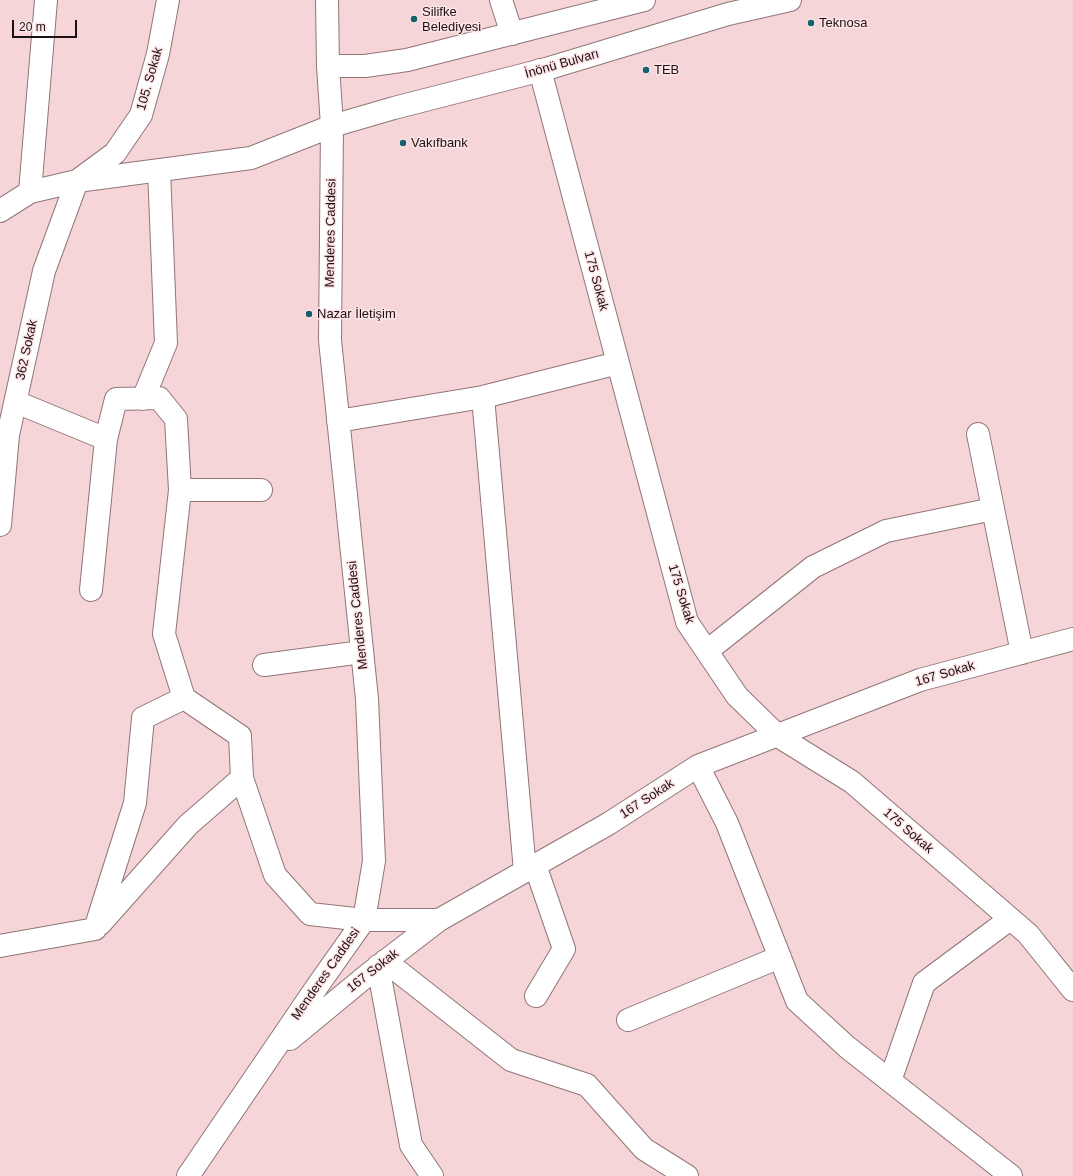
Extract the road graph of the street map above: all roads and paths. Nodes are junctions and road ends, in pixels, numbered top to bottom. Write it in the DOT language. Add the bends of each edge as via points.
graph roads {
  1 [pos="46,0"];
  2 [pos="168,0"];
  3 [pos="327,0"];
  4 [pos="501,0"];
  5 [pos="644,0"];
  6 [pos="790,0"];
  7 [pos="512,34"];
  8 [pos="328,66"];
  9 [pos="540,70"];
  10 [pos="332,126"];
  11 [pos="160,170"];
  12 [pos="77,181"];
  13 [pos="30,192"];
  14 [pos="0,211"];
  15 [pos="618,363"];
  16 [pos="483,397"];
  17 [pos="143,399"];
  18 [pos="16,402"];
  19 [pos="338,421"];
  20 [pos="978,434"];
  21 [pos="106,439"];
  22 [pos="180,490"];
  23 [pos="261,490"];
  24 [pos="993,509"];
  25 [pos="0,525"];
  26 [pos="91,590"];
  27 [pos="1073,640"];
  28 [pos="707,651"];
  29 [pos="362,652"];
  30 [pos="1022,653"];
  31 [pos="264,665"];
  32 [pos="184,698"];
  33 [pos="778,736"];
  34 [pos="698,766"];
  35 [pos="242,778"];
  36 [pos="530,868"];
  37 [pos="1010,919"];
  38 [pos="364,920"];
  39 [pos="439,920"];
  40 [pos="95,929"];
  41 [pos="0,946"];
  42 [pos="780,957"];
  43 [pos="382,964"];
  44 [pos="1073,990"];
  45 [pos="536,996"];
  46 [pos="628,1020"];
  47 [pos="270,1055"];
  48 [pos="890,1081"];
  49 [pos="188,1176"];
  50 [pos="432,1176"];
  51 [pos="686,1176"];
  52 [pos="1011,1176"];
  1 -- 13 [label="street"];
  2 -- 12 [label="street, 105. Sokak" via="158,54 140,115 115,153"];
  3 -- 8 [label="street, Menderes Caddesi"];
  4 -- 7 [label="street"];
  5 -- 7 [label="street"];
  6 -- 9 [label="street, İnönü Bulvarı" via="728,14"];
  7 -- 8 [label="street" via="407,60 365,66"];
  8 -- 10 [label="street, Menderes Caddesi"];
  9 -- 10 [label="street, İnönü Bulvarı"];
  9 -- 15 [label="street, 175 Sokak"];
  10 -- 11 [label="street, İnönü Bulvarı" via="251,158"];
  10 -- 19 [label="street, Menderes Caddesi" via="330,340"];
  11 -- 12 [label="street, İnönü Bulvarı"];
  11 -- 17 [label="street" via="166,343"];
  12 -- 13 [label="street, İnönü Bulvarı"];
  12 -- 18 [label="street, 362 Sokak" via="44,271"];
  13 -- 14 [label="street, İnönü Bulvarı"];
  15 -- 16 [label="street"];
  15 -- 28 [label="street, 175 Sokak" via="687,622"];
  16 -- 19 [label="street"];
  16 -- 36 [label="street"];
  17 -- 21 [label="street" via="116,399"];
  17 -- 22 [label="street" via="159,398 176,418"];
  18 -- 21 [label="street"];
  18 -- 25 [label="street, 362 Sokak" via="8,435"];
  19 -- 29 [label="street, Menderes Caddesi"];
  20 -- 24 [label="street"];
  21 -- 26 [label="street"];
  22 -- 23 [label="street"];
  22 -- 32 [label="street" via="164,634"];
  24 -- 28 [label="street" via="886,531 813,567"];
  24 -- 30 [label="street"];
  27 -- 30 [label="street, 167 Sokak"];
  28 -- 33 [label="street, 175 Sokak" via="737,696"];
  29 -- 31 [label="street"];
  29 -- 38 [label="street, Menderes Caddesi" via="367,699 374,861"];
  30 -- 33 [label="street, 167 Sokak" via="920,680"];
  32 -- 35 [label="street" via="240,736"];
  32 -- 40 [label="street" via="143,718 135,803"];
  33 -- 34 [label="street, 167 Sokak"];
  33 -- 37 [label="street, 175 Sokak" via="852,782"];
  34 -- 36 [label="street, 167 Sokak" via="608,824"];
  34 -- 42 [label="street" via="727,824"];
  35 -- 38 [label="street" via="275,875 310,914"];
  35 -- 40 [label="street" via="188,825"];
  36 -- 39 [label="street, 167 Sokak"];
  36 -- 45 [label="street" via="564,950"];
  37 -- 44 [label="street, 175 Sokak" via="1028,934"];
  37 -- 48 [label="street" via="924,983"];
  38 -- 39 [label="street"];
  38 -- 47 [label="street, Menderes Caddesi"];
  39 -- 43 [label="street, 167 Sokak"];
  40 -- 41 [label="street"];
  42 -- 46 [label="street"];
  42 -- 48 [label="street" via="797,1001 847,1047"];
  43 -- 47 [label="street, 167 Sokak"];
  43 -- 50 [label="street" via="411,1145"];
  43 -- 51 [label="street" via="510,1060 587,1085 644,1149"];
  47 -- 49 [label="street, Menderes Caddesi"];
  48 -- 52 [label="street"];
}
